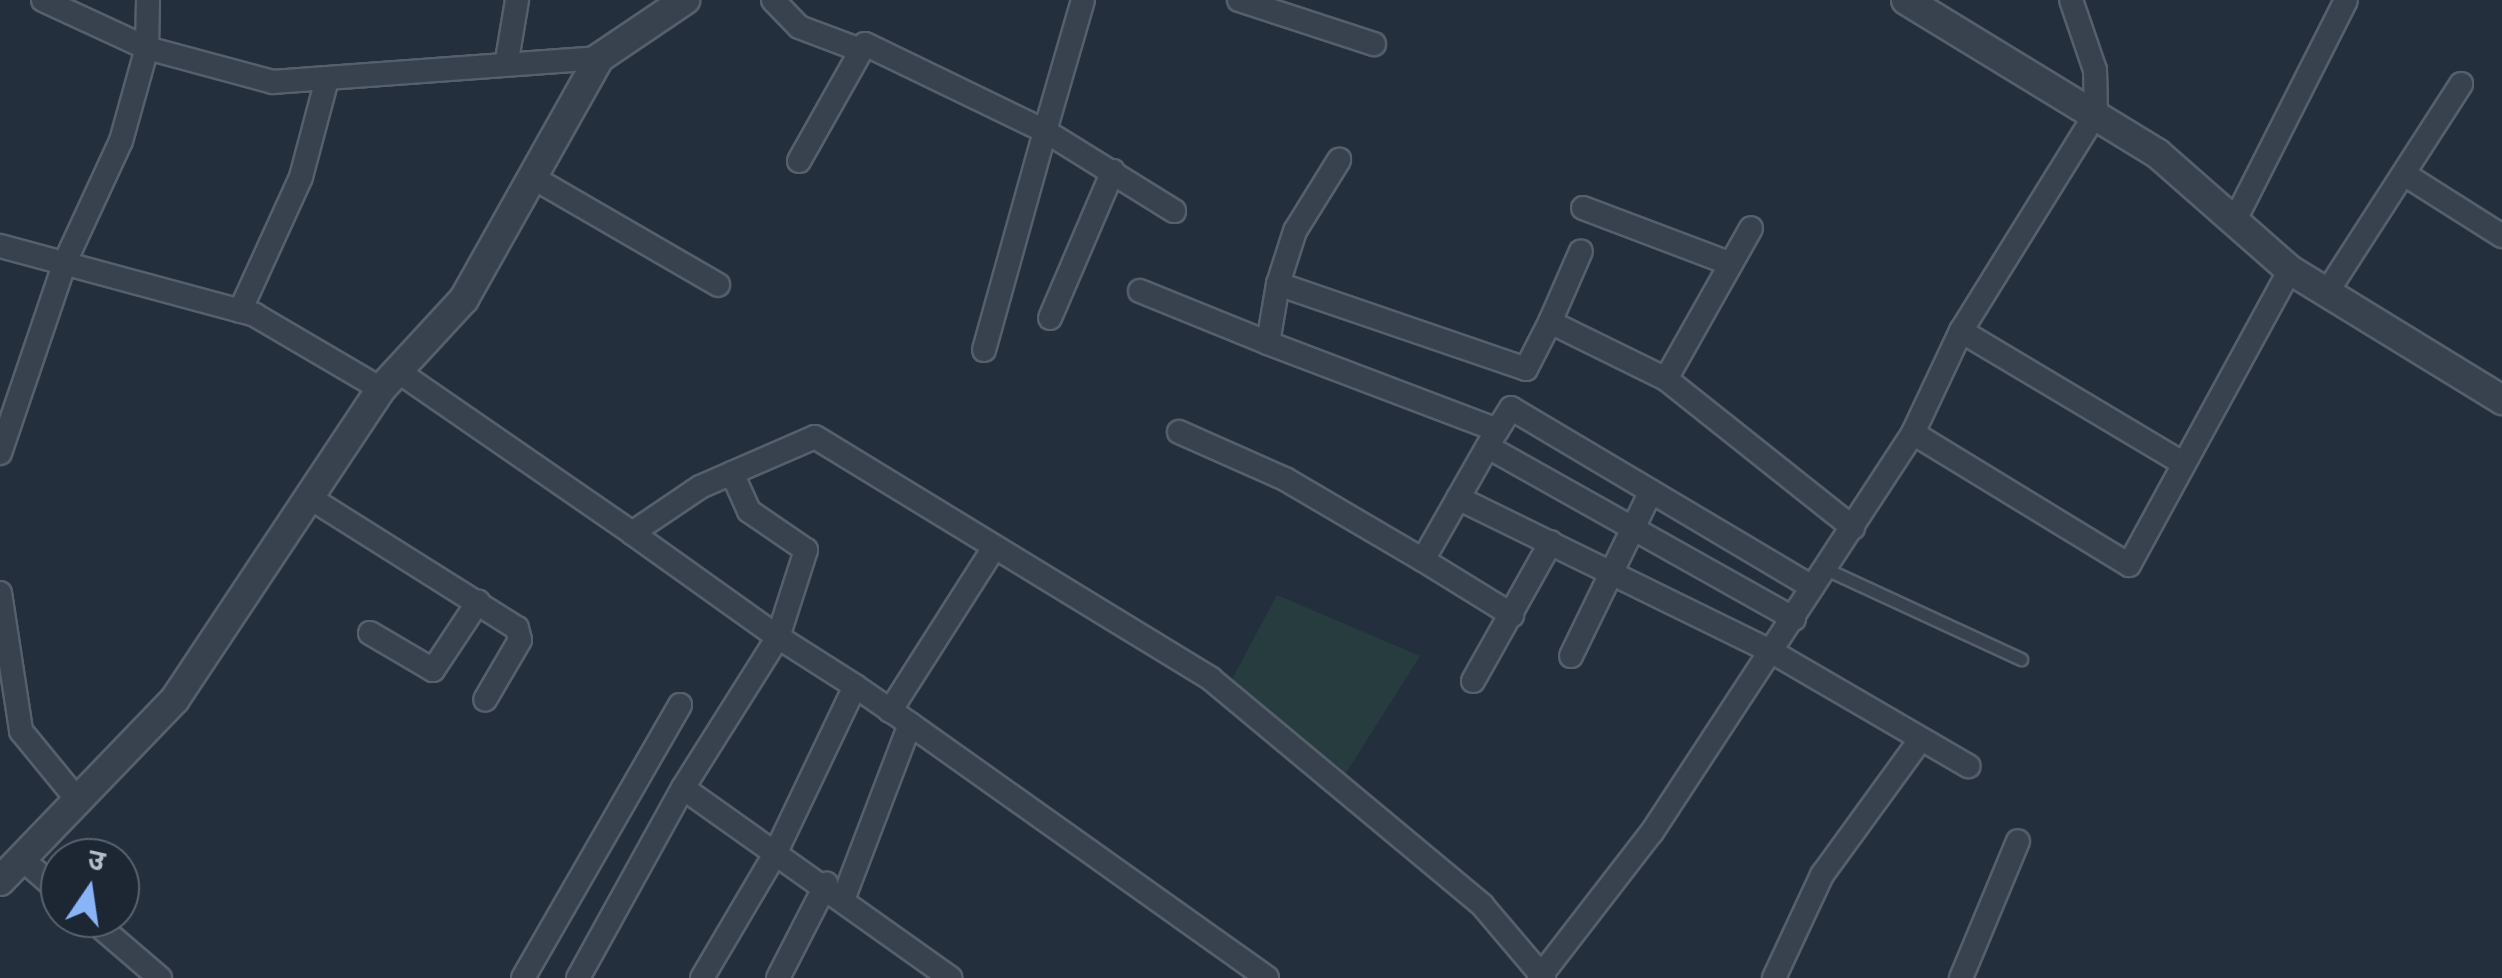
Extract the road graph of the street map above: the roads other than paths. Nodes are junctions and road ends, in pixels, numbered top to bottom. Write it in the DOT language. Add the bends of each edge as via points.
graph roads {
  1 [pos="43,0"];
  2 [pos="148,0"];
  3 [pos="517,0"];
  4 [pos="685,0"];
  5 [pos="774,0"];
  6 [pos="1083,0"];
  7 [pos="1239,0"];
  8 [pos="1906,0"];
  9 [pos="2071,0"];
  10 [pos="2346,0"];
  11 [pos="1280,6"];
  12 [pos="1374,44"];
  13 [pos="147,48"];
  14 [pos="855,48"];
  15 [pos="599,58"];
  16 [pos="506,60"];
  17 [pos="326,78"];
  18 [pos="2460,84"];
  19 [pos="2096,113"];
  20 [pos="1045,131"];
  21 [pos="1339,160"];
  22 [pos="799,161"];
  23 [pos="1112,172"];
  24 [pos="2404,174"];
  25 [pos="532,178"];
  26 [pos="1583,208"];
  27 [pos="1174,211"];
  28 [pos="2235,220"];
  29 [pos="1751,228"];
  30 [pos="2502,236"];
  31 [pos="0,246"];
  32 [pos="1582,251"];
  33 [pos="65,262"];
  34 [pos="1731,264"];
  35 [pos="2290,270"];
  36 [pos="1278,284"];
  37 [pos="718,286"];
  38 [pos="2329,289"];
  39 [pos="1140,292"];
  40 [pos="240,312"];
  41 [pos="1050,318"];
  42 [pos="1550,322"];
  43 [pos="1961,331"];
  44 [pos="1268,342"];
  45 [pos="984,350"];
  46 [pos="1526,370"];
  47 [pos="1666,379"];
  48 [pos="390,381"];
  49 [pos="2502,400"];
  50 [pos="1510,408"];
  51 [pos="1179,432"];
  52 [pos="1913,433"];
  53 [pos="1492,438"];
  54 [pos="0,452"];
  55 [pos="2181,462"];
  56 [pos="732,473"];
  57 [pos="1651,491"];
  58 [pos="308,496"];
  59 [pos="1458,498"];
  60 [pos="1634,527"];
  61 [pos="1853,528"];
  62 [pos="632,533"];
  63 [pos="1552,542"];
  64 [pos="992,551"];
  65 [pos="1422,560"];
  66 [pos="1615,576"];
  67 [pos="1819,578"];
  68 [pos="0,593"];
  69 [pos="478,602"];
  70 [pos="1512,615"];
  71 [pos="1794,619"];
  72 [pos="370,633"];
  73 [pos="778,637"];
  74 [pos="1774,652"];
  75 [pos="1572,656"];
  76 [pos="2021,659"];
  77 [pos="1473,681"];
  78 [pos="855,686"];
  79 [pos="486,700"];
  80 [pos="680,705"];
  81 [pos="890,710"];
  82 [pos="910,724"];
  83 [pos="1920,740"];
  84 [pos="1968,766"];
  85 [pos="683,788"];
  86 [pos="75,797"];
  87 [pos="2018,841"];
  88 [pos="775,854"];
  89 [pos="20,858"];
  90 [pos="40,875"];
  91 [pos="0,881"];
  92 [pos="835,890"];
  93 [pos="113,938"];
  94 [pos="1541,977"];
  95 [pos="160,978"];
  96 [pos="524,978"];
  97 [pos="578,978"];
  98 [pos="702,978"];
  99 [pos="778,978"];
  100 [pos="950,978"];
  101 [pos="1267,978"];
  102 [pos="1774,978"];
  103 [pos="1962,978"];
  1 -- 13 [label="street"];
  2 -- 13 [label="street"];
  3 -- 16 [label="street"];
  4 -- 15 [label="street"];
  5 -- 14 [label="street" via="800,27"];
  6 -- 20 [label="street"];
  7 -- 11 [label="street"];
  8 -- 19 [label="street"];
  9 -- 19 [label="street" via="2096,70"];
  10 -- 28 [label="street"];
  11 -- 12 [label="street"];
  13 -- 17 [label="street" via="273,82"];
  13 -- 33 [label="street" via="122,142"];
  14 -- 20 [label="street" via="865,44"];
  14 -- 22 [label="street"];
  15 -- 16 [label="street"];
  15 -- 25 [label="street"];
  16 -- 17 [label="street"];
  17 -- 40 [label="street" via="301,176"];
  18 -- 24 [label="street"];
  19 -- 28 [label="street"];
  19 -- 43 [label="street"];
  20 -- 23 [label="street"];
  20 -- 45 [label="street"];
  21 -- 36 [label="street" via="1294,231"];
  23 -- 27 [label="street"];
  23 -- 41 [label="street"];
  24 -- 30 [label="street"];
  24 -- 38 [label="street"];
  25 -- 37 [label="street"];
  25 -- 48 [label="street" via="464,299"];
  26 -- 34 [label="street"];
  28 -- 35 [label="street"];
  29 -- 34 [label="street"];
  31 -- 33 [label="street"];
  32 -- 42 [label="street"];
  33 -- 40 [label="street"];
  33 -- 54 [label="street"];
  34 -- 47 [label="street"];
  35 -- 38 [label="street"];
  35 -- 55 [label="street"];
  36 -- 44 [label="street"];
  36 -- 46 [label="street"];
  38 -- 49 [label="street"];
  39 -- 44 [label="street"];
  40 -- 48 [label="street"];
  42 -- 46 [label="street"];
  42 -- 47 [label="street"];
  43 -- 52 [label="street"];
  43 -- 55 [label="street"];
  44 -- 53 [label="street"];
  46 -- 50 [label="street"];
  47 -- 61 [label="street"];
  48 -- 58 [label="street"];
  48 -- 62 [label="street"];
  50 -- 53 [label="street"];
  50 -- 57 [label="street"];
  51 -- 65 [label="street" via="1285,479"];
  52 -- 55 [label="street" via="2120,567 2136,558"];
  52 -- 61 [label="street"];
  53 -- 59 [label="street"];
  53 -- 60 [label="street"];
  56 -- 62 [label="street"];
  56 -- 64 [label="street" via="815,436"];
  56 -- 73 [label="street" via="749,511 806,550"];
  57 -- 60 [label="street"];
  57 -- 67 [label="street"];
  58 -- 69 [label="street"];
  58 -- 86 [label="street" via="175,699"];
  59 -- 63 [label="street"];
  59 -- 65 [label="street"];
  60 -- 66 [label="street"];
  60 -- 71 [label="street"];
  61 -- 67 [label="street"];
  62 -- 73 [label="street"];
  63 -- 66 [label="street"];
  63 -- 70 [label="street"];
  64 -- 81 [label="street"];
  64 -- 94 [label="street" via="1211,679 1482,904"];
  65 -- 70 [label="street"];
  66 -- 74 [label="street"];
  66 -- 75 [label="street"];
  67 -- 71 [label="street"];
  67 -- 76 [label="lane"];
  68 -- 86 [label="street" via="21,731"];
  69 -- 72 [label="street" via="433,670"];
  69 -- 79 [label="street" via="521,632"];
  70 -- 77 [label="street"];
  71 -- 74 [label="street"];
  73 -- 78 [label="street"];
  73 -- 85 [label="street"];
  74 -- 83 [label="street"];
  74 -- 94 [label="street"];
  78 -- 81 [label="street"];
  78 -- 88 [label="street"];
  80 -- 96 [label="street"];
  81 -- 82 [label="street"];
  82 -- 92 [label="street"];
  82 -- 101 [label="street"];
  83 -- 84 [label="street"];
  83 -- 102 [label="street" via="1822,875"];
  85 -- 88 [label="street"];
  85 -- 97 [label="street"];
  86 -- 89 [label="street"];
  87 -- 103 [label="street"];
  88 -- 92 [label="street"];
  88 -- 98 [label="street"];
  89 -- 90 [label="street"];
  89 -- 91 [label="street"];
  92 -- 99 [label="street"];
  92 -- 100 [label="street"];
  93 -- 95 [label="street"];
}
